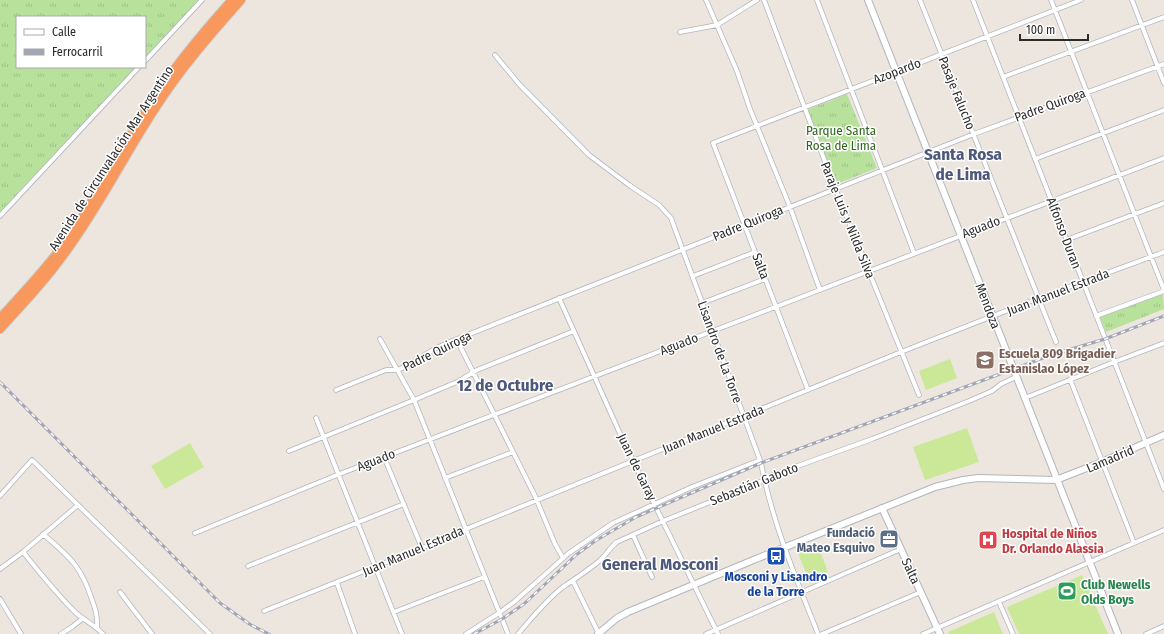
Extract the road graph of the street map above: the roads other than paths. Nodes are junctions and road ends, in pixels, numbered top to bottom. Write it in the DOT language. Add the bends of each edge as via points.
graph roads {
  1 [pos="202,0"];
  2 [pos="232,0"];
  3 [pos="241,0"];
  4 [pos="706,0"];
  5 [pos="757,0"];
  6 [pos="764,0"];
  7 [pos="817,0"];
  8 [pos="868,0"];
  9 [pos="920,0"];
  10 [pos="975,0"];
  11 [pos="1051,0"];
  12 [pos="1081,0"];
  13 [pos="1132,0"];
  14 [pos="1055,10"];
  15 [pos="1164,17"];
  16 [pos="717,25"];
  17 [pos="1142,25"];
  18 [pos="680,32"];
  19 [pos="988,36"];
  20 [pos="1071,51"];
  21 [pos="942,54"];
  22 [pos="495,55"];
  23 [pos="146,60"];
  24 [pos="1164,64"];
  25 [pos="1158,66"];
  26 [pos="138,68"];
  27 [pos="896,72"];
  28 [pos="1003,77"];
  29 [pos="1164,83"];
  30 [pos="851,89"];
  31 [pos="1087,92"];
  32 [pos="804,107"];
  33 [pos="1164,110"];
  34 [pos="1019,116"];
  35 [pos="756,126"];
  36 [pos="1104,133"];
  37 [pos="974,134"];
  38 [pos="713,142"];
  39 [pos="928,152"];
  40 [pos="1164,158"];
  41 [pos="1035,159"];
  42 [pos="882,170"];
  43 [pos="1119,175"];
  44 [pos="835,188"];
  45 [pos="1051,200"];
  46 [pos="1164,203"];
  47 [pos="790,207"];
  48 [pos="1134,214"];
  49 [pos="0,216"];
  50 [pos="1007,218"];
  51 [pos="745,224"];
  52 [pos="960,236"];
  53 [pos="1066,240"];
  54 [pos="683,249"];
  55 [pos="755,252"];
  56 [pos="1164,252"];
  57 [pos="914,253"];
  58 [pos="1152,257"];
  59 [pos="868,271"];
  60 [pos="693,276"];
  61 [pos="765,279"];
  62 [pos="1083,282"];
  63 [pos="820,290"];
  64 [pos="1164,290"];
  65 [pos="559,298"];
  66 [pos="1039,298"];
  67 [pos="702,303"];
  68 [pos="776,307"];
  69 [pos="1096,316"];
  70 [pos="993,317"];
  71 [pos="0,318"];
  72 [pos="0,329"];
  73 [pos="574,331"];
  74 [pos="712,331"];
  75 [pos="380,339"];
  76 [pos="457,340"];
  77 [pos="1056,342"];
  78 [pos="1164,343"];
  79 [pos="901,352"];
  80 [pos="1114,362"];
  81 [pos="398,370"];
  82 [pos="473,373"];
  83 [pos="594,376"];
  84 [pos="1016,377"];
  85 [pos="1070,380"];
  86 [pos="336,390"];
  87 [pos="808,390"];
  88 [pos="919,395"];
  89 [pos="1025,398"];
  90 [pos="414,400"];
  91 [pos="495,414"];
  92 [pos="744,416"];
  93 [pos="316,418"];
  94 [pos="1164,435"];
  95 [pos="323,437"];
  96 [pos="430,440"];
  97 [pos="1146,443"];
  98 [pos="289,451"];
  99 [pos="513,452"];
  100 [pos="384,457"];
  101 [pos="760,460"];
  102 [pos="634,461"];
  103 [pos="1102,462"];
  104 [pos="337,475"];
  105 [pos="445,478"];
  106 [pos="764,479"];
  107 [pos="1056,480"];
  108 [pos="1164,489"];
  109 [pos="0,496"];
  110 [pos="537,501"];
  111 [pos="654,503"];
  112 [pos="404,504"];
  113 [pos="78,505"];
  114 [pos="882,508"];
  115 [pos="663,521"];
  116 [pos="357,523"];
  117 [pos="466,529"];
  118 [pos="1164,530"];
  119 [pos="195,533"];
  120 [pos="43,534"];
  121 [pos="633,535"];
  122 [pos="1134,543"];
  123 [pos="422,548"];
  124 [pos="785,548"];
  125 [pos="901,549"];
  126 [pos="23,552"];
  127 [pos="563,558"];
  128 [pos="1089,563"];
  129 [pos="248,566"];
  130 [pos="375,567"];
  131 [pos="0,569"];
  132 [pos="484,577"];
  133 [pos="652,577"];
  134 [pos="573,581"];
  135 [pos="337,583"];
  136 [pos="694,584"];
  137 [pos="120,592"];
  138 [pos="801,592"];
  139 [pos="921,592"];
  140 [pos="0,599"];
  141 [pos="999,602"];
  142 [pos="264,611"];
  143 [pos="394,612"];
  144 [pos="499,613"];
  145 [pos="82,619"];
  146 [pos="1164,626"];
  147 [pos="96,628"];
  148 [pos="939,631"];
  149 [pos="717,632"];
  150 [pos="21,634"];
  151 [pos="61,634"];
  152 [pos="103,634"];
  153 [pos="152,634"];
  154 [pos="210,634"];
  155 [pos="355,634"];
  156 [pos="402,634"];
  157 [pos="466,634"];
  158 [pos="508,634"];
  159 [pos="518,634"];
  160 [pos="599,634"];
  161 [pos="706,634"];
  162 [pos="818,634"];
  163 [pos="822,634"];
  164 [pos="924,634"];
  165 [pos="1013,634"];
  166 [pos="1118,634"];
  167 [pos="1146,634"];
  1 -- 23 [label="street"];
  2 -- 71 [label="highway, Avenida de Circunvalación Mar Argentino" via="164,82 66,240"];
  3 -- 72 [label="highway, Avenida de Circunvalación Mar Argentino" via="202,45 155,108 72,244"];
  4 -- 16 [label="street"];
  5 -- 16 [label="street"];
  6 -- 32 [label="street, Paraje Luis y Nilda Silva"];
  7 -- 30 [label="street"];
  8 -- 27 [label="street, Mendoza"];
  9 -- 21 [label="street, Pasaje Falucho"];
  10 -- 19 [label="street, Alfonso Duran"];
  11 -- 14 [label="street"];
  12 -- 14 [label="street, Azopardo"];
  13 -- 17 [label="street"];
  14 -- 19 [label="street, Azopardo"];
  14 -- 20 [label="street"];
  15 -- 17 [label="street"];
  16 -- 18 [label="street"];
  16 -- 35 [label="street" via="737,71"];
  17 -- 20 [label="street"];
  17 -- 25 [label="street"];
  19 -- 21 [label="street, Azopardo"];
  19 -- 28 [label="street, Alfonso Duran"];
  20 -- 28 [label="street"];
  20 -- 31 [label="street"];
  21 -- 27 [label="street, Azopardo"];
  21 -- 37 [label="street, Pasaje Falucho"];
  22 -- 54 [label="street, Lisandro de La Torre" via="519,84 589,155 663,208 671,218"];
  24 -- 25 [label="street, Padre Quiroga"];
  25 -- 29 [label="street"];
  25 -- 31 [label="street, Padre Quiroga"];
  26 -- 49 [label="street"];
  27 -- 30 [label="street, Azopardo"];
  27 -- 39 [label="street, Mendoza"];
  28 -- 34 [label="street, Alfonso Duran"];
  30 -- 32 [label="street, Azopardo"];
  30 -- 42 [label="street"];
  31 -- 34 [label="street, Padre Quiroga"];
  31 -- 36 [label="street"];
  32 -- 35 [label="street, Azopardo"];
  32 -- 44 [label="street, Paraje Luis y Nilda Silva"];
  33 -- 36 [label="street"];
  34 -- 37 [label="street, Padre Quiroga"];
  34 -- 41 [label="street, Alfonso Duran"];
  35 -- 38 [label="street, Azopardo"];
  35 -- 47 [label="street"];
  36 -- 41 [label="street"];
  36 -- 43 [label="street"];
  37 -- 39 [label="street, Padre Quiroga"];
  37 -- 50 [label="street, Pasaje Falucho"];
  38 -- 51 [label="street, Salta"];
  39 -- 42 [label="street, Padre Quiroga"];
  39 -- 52 [label="street, Mendoza"];
  40 -- 43 [label="street, Aguado"];
  41 -- 45 [label="street, Alfonso Duran"];
  42 -- 44 [label="street, Padre Quiroga"];
  42 -- 57 [label="street"];
  43 -- 45 [label="street, Aguado"];
  43 -- 48 [label="street"];
  44 -- 47 [label="street, Padre Quiroga"];
  44 -- 59 [label="street, Paraje Luis y Nilda Silva"];
  45 -- 50 [label="street, Aguado"];
  45 -- 53 [label="street, Alfonso Duran"];
  46 -- 48 [label="street"];
  47 -- 51 [label="street, Padre Quiroga"];
  47 -- 63 [label="street"];
  48 -- 53 [label="street"];
  48 -- 58 [label="street"];
  50 -- 52 [label="street, Aguado"];
  50 -- 66 [label="street, Pasaje Falucho"];
  51 -- 54 [label="street, Padre Quiroga"];
  51 -- 55 [label="street, Salta"];
  52 -- 57 [label="street, Aguado"];
  52 -- 70 [label="street, Mendoza"];
  53 -- 62 [label="street, Alfonso Duran"];
  54 -- 60 [label="street, Lisandro de La Torre"];
  54 -- 65 [label="street, Padre Quiroga"];
  55 -- 60 [label="street"];
  55 -- 61 [label="street, Salta"];
  56 -- 58 [label="street, Juan Manuel Estrada"];
  57 -- 59 [label="street, Aguado"];
  58 -- 62 [label="street, Juan Manuel Estrada"];
  58 -- 64 [label="street"];
  59 -- 63 [label="street, Aguado"];
  59 -- 79 [label="street, Paraje Luis y Nilda Silva"];
  60 -- 67 [label="street, Lisandro de La Torre"];
  61 -- 67 [label="street"];
  61 -- 68 [label="street, Salta"];
  62 -- 66 [label="street, Juan Manuel Estrada"];
  62 -- 69 [label="street, Alfonso Duran"];
  63 -- 68 [label="street, Aguado"];
  64 -- 69 [label="street"];
  65 -- 73 [label="street, Juan de Garay"];
  65 -- 76 [label="street, Padre Quiroga"];
  66 -- 70 [label="street, Juan Manuel Estrada"];
  66 -- 77 [label="street, Pasaje Falucho"];
  67 -- 74 [label="street, Lisandro de La Torre"];
  68 -- 74 [label="street, Aguado"];
  68 -- 87 [label="street, Salta"];
  69 -- 80 [label="street, Alfonso Duran"];
  70 -- 79 [label="street, Juan Manuel Estrada"];
  70 -- 84 [label="street, Mendoza"];
  73 -- 82 [label="street"];
  73 -- 83 [label="street, Juan de Garay"];
  74 -- 83 [label="street, Aguado"];
  74 -- 92 [label="street, Lisandro de La Torre"];
  75 -- 81 [label="street"];
  76 -- 81 [label="street, Padre Quiroga"];
  76 -- 82 [label="street"];
  78 -- 80 [label="street"];
  79 -- 87 [label="street, Juan Manuel Estrada"];
  79 -- 88 [label="street, Paraje Luis y Nilda Silva"];
  80 -- 85 [label="street"];
  80 -- 97 [label="street, Alfonso Duran"];
  81 -- 86 [label="street, Padre Quiroga" via="386,370"];
  81 -- 90 [label="street"];
  82 -- 90 [label="street"];
  82 -- 91 [label="street"];
  83 -- 91 [label="street, Aguado"];
  83 -- 102 [label="street, Juan de Garay"];
  84 -- 89 [label="street, Mendoza"];
  84 -- 106 [label="street, Sebastián Gaboto" via="962,404"];
  85 -- 89 [label="street"];
  85 -- 103 [label="street"];
  87 -- 92 [label="street, Juan Manuel Estrada"];
  89 -- 107 [label="street, Mendoza"];
  90 -- 95 [label="street"];
  90 -- 96 [label="street"];
  91 -- 96 [label="street, Aguado"];
  91 -- 99 [label="street"];
  92 -- 101 [label="street, Lisandro de La Torre"];
  92 -- 102 [label="street, Juan Manuel Estrada"];
  93 -- 95 [label="street"];
  94 -- 97 [label="street, Lamadrid"];
  95 -- 98 [label="street"];
  95 -- 104 [label="street"];
  96 -- 100 [label="street, Aguado"];
  96 -- 105 [label="street"];
  97 -- 103 [label="street, Lamadrid"];
  97 -- 108 [label="street, Alfonso Duran"];
  99 -- 105 [label="street"];
  99 -- 110 [label="street"];
  100 -- 104 [label="street, Aguado"];
  100 -- 112 [label="street"];
  101 -- 106 [label="street, Lisandro de La Torre"];
  101 -- 111 [label="street"];
  102 -- 110 [label="street, Juan Manuel Estrada"];
  102 -- 111 [label="street, Juan de Garay"];
  103 -- 107 [label="street, Lamadrid"];
  103 -- 122 [label="street"];
  104 -- 116 [label="street"];
  104 -- 119 [label="street, Aguado"];
  105 -- 117 [label="street"];
  106 -- 115 [label="street, Sebastián Gaboto"];
  106 -- 124 [label="street, Lisandro de La Torre"];
  107 -- 114 [label="street" via="963,480 935,487"];
  107 -- 128 [label="street, Mendoza"];
  109 -- 113 [label="street" via="32,460"];
  110 -- 117 [label="street, Juan Manuel Estrada"];
  110 -- 127 [label="street"];
  111 -- 115 [label="street, Juan de Garay"];
  111 -- 127 [label="street" via="614,523"];
  112 -- 116 [label="street"];
  112 -- 123 [label="street"];
  113 -- 120 [label="street"];
  113 -- 154 [label="street"];
  114 -- 124 [label="street"];
  114 -- 125 [label="street, Salta"];
  115 -- 121 [label="street, Sebastián Gaboto"];
  115 -- 136 [label="street, Juan de Garay"];
  116 -- 129 [label="street"];
  116 -- 130 [label="street"];
  117 -- 123 [label="street, Juan Manuel Estrada"];
  117 -- 132 [label="street"];
  118 -- 122 [label="street"];
  120 -- 126 [label="street"];
  120 -- 147 [label="street" via="78,567 95,607"];
  121 -- 133 [label="street"];
  121 -- 134 [label="street, Sebastián Gaboto" via="613,545 598,562"];
  122 -- 128 [label="street"];
  123 -- 130 [label="street, Juan Manuel Estrada"];
  124 -- 136 [label="street"];
  124 -- 138 [label="street, Lisandro de La Torre"];
  125 -- 138 [label="street"];
  125 -- 139 [label="street, Salta"];
  126 -- 131 [label="street"];
  126 -- 145 [label="street"];
  127 -- 144 [label="street"];
  128 -- 141 [label="street"];
  128 -- 166 [label="street, Mendoza"];
  130 -- 135 [label="street, Juan Manuel Estrada"];
  130 -- 143 [label="street"];
  132 -- 143 [label="street"];
  132 -- 144 [label="street"];
  134 -- 159 [label="street, Sebastián Gaboto" via="552,597"];
  134 -- 160 [label="street"];
  135 -- 142 [label="street, Juan Manuel Estrada"];
  135 -- 155 [label="street"];
  136 -- 149 [label="street, Juan de Garay"];
  136 -- 160 [label="street" via="628,612"];
  137 -- 153 [label="street"];
  138 -- 149 [label="street"];
  138 -- 162 [label="street, Lisandro de La Torre"];
  139 -- 148 [label="street, Salta"];
  139 -- 163 [label="street"];
  140 -- 150 [label="street"];
  141 -- 148 [label="street"];
  141 -- 165 [label="street"];
  143 -- 156 [label="street"];
  144 -- 157 [label="street"];
  144 -- 158 [label="street"];
  145 -- 147 [label="street"];
  145 -- 151 [label="street"];
  146 -- 167 [label="street"];
  147 -- 152 [label="street"];
  148 -- 164 [label="street"];
  149 -- 161 [label="street"];
}
